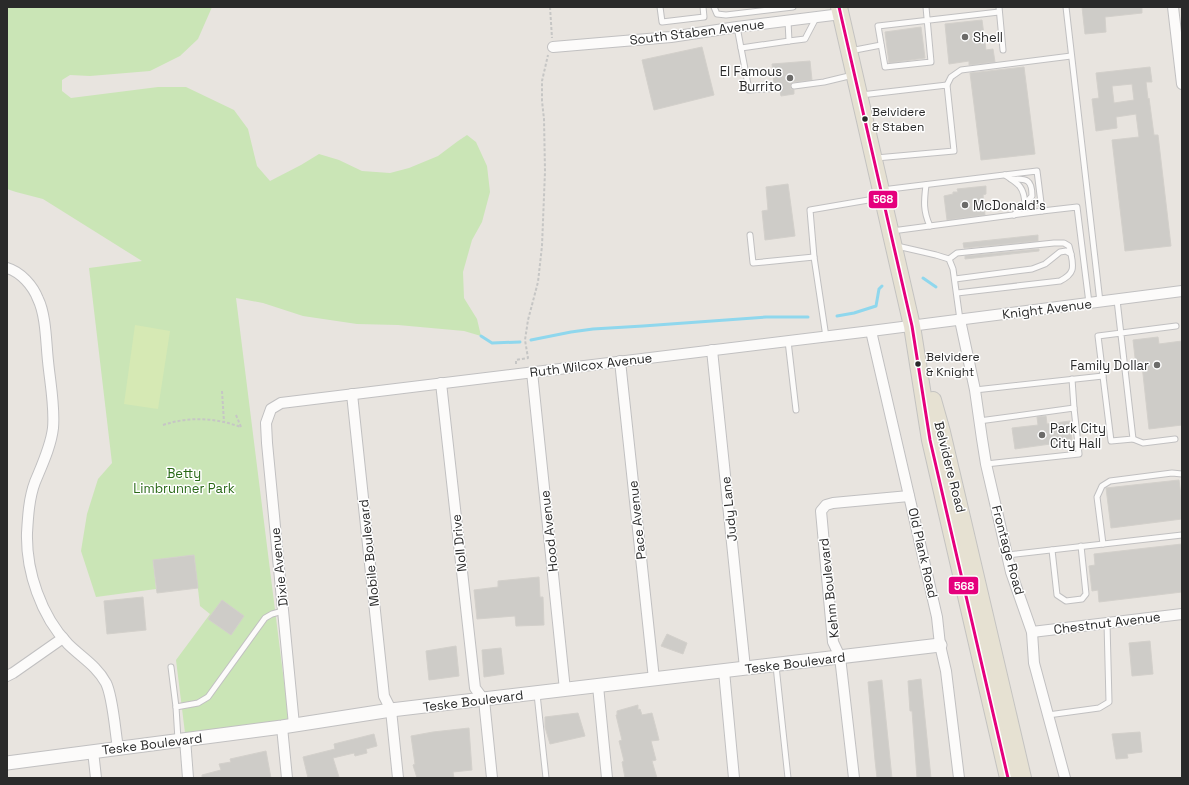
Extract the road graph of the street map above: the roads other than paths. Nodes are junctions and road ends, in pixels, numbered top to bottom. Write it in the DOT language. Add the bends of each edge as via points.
graph roads {
  1 [pos="660,7"];
  2 [pos="703,7"];
  3 [pos="714,7"];
  4 [pos="793,7"];
  5 [pos="926,7"];
  6 [pos="1066,7"];
  7 [pos="1173,7"];
  8 [pos="999,10"];
  9 [pos="840,11"];
  10 [pos="816,18"];
  11 [pos="927,20"];
  12 [pos="788,21"];
  13 [pos="738,27"];
  14 [pos="789,41"];
  15 [pos="880,45"];
  16 [pos="553,47"];
  17 [pos="741,48"];
  18 [pos="1003,50"];
  19 [pos="850,51"];
  20 [pos="1071,56"];
  21 [pos="855,74"];
  22 [pos="1182,84"];
  23 [pos="947,85"];
  24 [pos="794,86"];
  25 [pos="780,88"];
  26 [pos="860,96"];
  27 [pos="874,158"];
  28 [pos="1008,177"];
  29 [pos="926,185"];
  30 [pos="882,194"];
  31 [pos="1025,204"];
  32 [pos="1042,211"];
  33 [pos="1014,215"];
  34 [pos="930,226"];
  35 [pos="750,235"];
  36 [pos="892,238"];
  37 [pos="1071,254"];
  38 [pos="814,257"];
  39 [pos="949,259"];
  40 [pos="7,268"];
  41 [pos="955,279"];
  42 [pos="1182,291"];
  43 [pos="957,293"];
  44 [pos="1117,300"];
  45 [pos="1100,302"];
  46 [pos="1089,303"];
  47 [pos="960,320"];
  48 [pos="912,326"];
  49 [pos="1176,326"];
  50 [pos="871,331"];
  51 [pos="1121,333"];
  52 [pos="826,337"];
  53 [pos="788,341"];
  54 [pos="712,350"];
  55 [pos="620,361"];
  56 [pos="532,372"];
  57 [pos="1103,376"];
  58 [pos="1072,379"];
  59 [pos="440,383"];
  60 [pos="975,390"];
  61 [pos="352,394"];
  62 [pos="1074,408"];
  63 [pos="271,410"];
  64 [pos="796,410"];
  65 [pos="979,421"];
  66 [pos="1133,439"];
  67 [pos="1175,440"];
  68 [pos="986,464"];
  69 [pos="1182,474"];
  70 [pos="909,496"];
  71 [pos="1182,535"];
  72 [pos="1103,544"];
  73 [pos="1081,546"];
  74 [pos="1052,550"];
  75 [pos="1008,555"];
  76 [pos="283,610"];
  77 [pos="1182,614"];
  78 [pos="1107,623"];
  79 [pos="1032,632"];
  80 [pos="63,638"];
  81 [pos="940,645"];
  82 [pos="840,657"];
  83 [pos="776,665"];
  84 [pos="170,667"];
  85 [pos="745,668"];
  86 [pos="724,671"];
  87 [pos="7,676"];
  88 [pos="654,679"];
  89 [pos="598,686"];
  90 [pos="565,690"];
  91 [pos="537,693"];
  92 [pos="484,700"];
  93 [pos="176,707"];
  94 [pos="391,710"];
  95 [pos="1048,715"];
  96 [pos="288,726"];
  97 [pos="182,740"];
  98 [pos="118,748"];
  99 [pos="93,751"];
  100 [pos="7,763"];
  101 [pos="96,778"];
  102 [pos="188,778"];
  103 [pos="288,778"];
  104 [pos="398,778"];
  105 [pos="492,778"];
  106 [pos="546,778"];
  107 [pos="607,778"];
  108 [pos="734,778"];
  109 [pos="788,778"];
  110 [pos="854,778"];
  111 [pos="959,778"];
  112 [pos="1008,778"];
  113 [pos="1024,778"];
  114 [pos="1065,778"];
  1 -- 2 [label="lane" via="662,22 704,17"];
  3 -- 4 [label="lane" via="717,14 726,15"];
  5 -- 11 [label="lane"];
  6 -- 20 [label="lane"];
  7 -- 22 [label="street"];
  8 -- 11 [label="lane"];
  8 -- 18 [label="lane"];
  9 -- 10 [label="street, South Staben Avenue"];
  9 -- 19 [label="main road"];
  10 -- 12 [label="street, South Staben Avenue"];
  10 -- 14 [label="lane" via="805,40"];
  11 -- 15 [label="lane" via="878,26"];
  11 -- 15 [label="lane" via="931,62 885,67"];
  12 -- 13 [label="street, South Staben Avenue"];
  12 -- 14 [label="lane"];
  13 -- 16 [label="street, South Staben Avenue" via="671,37"];
  13 -- 17 [label="lane"];
  14 -- 17 [label="lane"];
  15 -- 19 [label="lane"];
  17 -- 25 [label="lane" via="749,90"];
  19 -- 21 [label="main road"];
  20 -- 23 [label="lane" via="961,70 951,77"];
  20 -- 45 [label="lane"];
  21 -- 24 [label="lane"];
  21 -- 26 [label="main road"];
  23 -- 26 [label="lane"];
  23 -- 27 [label="lane" via="954,151"];
  26 -- 27 [label="main road"];
  27 -- 30 [label="main road"];
  28 -- 29 [label="lane"];
  28 -- 31 [label="lane" via="1021,187"];
  28 -- 31 [label="lane" via="1028,181 1032,185 1032,196"];
  28 -- 32 [label="lane" via="1037,171"];
  29 -- 30 [label="lane"];
  29 -- 34 [label="lane" via="924,204"];
  30 -- 36 [label="main road"];
  30 -- 38 [label="lane" via="810,210"];
  31 -- 33 [label="lane"];
  32 -- 33 [label="lane"];
  32 -- 46 [label="lane" via="1077,207"];
  33 -- 34 [label="lane"];
  34 -- 36 [label="lane"];
  35 -- 38 [label="lane" via="754,263"];
  36 -- 39 [label="lane"];
  36 -- 48 [label="main road"];
  37 -- 39 [label="lane" via="1064,243 1054,243 957,253"];
  37 -- 41 [label="lane" via="1066,251 1060,252 1045,264 1032,269"];
  37 -- 43 [label="lane" via="1072,272 1060,281"];
  38 -- 52 [label="lane"];
  39 -- 41 [label="lane"];
  40 -- 80 [label="street" via="22,276 33,288 43,316 53,428 29,506 28,559 44,607"];
  41 -- 43 [label="lane"];
  42 -- 44 [label="street, Knight Avenue"];
  43 -- 47 [label="lane"];
  44 -- 45 [label="street, Knight Avenue"];
  44 -- 51 [label="lane"];
  45 -- 46 [label="street, Knight Avenue"];
  46 -- 47 [label="street, Knight Avenue"];
  47 -- 48 [label="street, Knight Avenue"];
  47 -- 60 [label="street, Frontage Road"];
  48 -- 50 [label="street, Ruth Wilcox Avenue"];
  48 -- 112 [label="main road, Belvidere Road" via="930,440"];
  48 -- 113 [label="main road, Belvidere Road" via="942,432"];
  49 -- 51 [label="lane"];
  50 -- 52 [label="street, Ruth Wilcox Avenue"];
  50 -- 70 [label="street, Old Plank Road"];
  51 -- 57 [label="lane" via="1098,336"];
  51 -- 66 [label="lane"];
  52 -- 53 [label="street, Ruth Wilcox Avenue"];
  53 -- 54 [label="street, Ruth Wilcox Avenue"];
  53 -- 64 [label="lane"];
  54 -- 55 [label="street, Ruth Wilcox Avenue"];
  54 -- 85 [label="street, Judy Lane"];
  55 -- 56 [label="street, Ruth Wilcox Avenue"];
  55 -- 88 [label="street, Pace Avenue"];
  56 -- 59 [label="street, Ruth Wilcox Avenue"];
  56 -- 90 [label="street, Hood Avenue"];
  57 -- 58 [label="lane"];
  57 -- 66 [label="lane" via="1111,441"];
  58 -- 60 [label="lane"];
  58 -- 62 [label="lane"];
  59 -- 61 [label="street, Ruth Wilcox Avenue"];
  59 -- 92 [label="street, Noll Drive" via="475,688"];
  60 -- 65 [label="street, Frontage Road"];
  61 -- 63 [label="street, Ruth Wilcox Avenue" via="281,403"];
  61 -- 94 [label="street, Mobile Boulevard" via="384,696"];
  62 -- 65 [label="lane"];
  62 -- 68 [label="lane" via="1079,454"];
  63 -- 76 [label="street, Dixie Avenue" via="266,423 267,443"];
  65 -- 68 [label="street, Frontage Road"];
  66 -- 67 [label="lane" via="1143,443"];
  68 -- 75 [label="street, Frontage Road"];
  69 -- 72 [label="lane" via="1110,481 1102,486 1097,497"];
  70 -- 81 [label="street, Old Plank Road" via="937,617"];
  70 -- 82 [label="street, Kehm Boulevard" via="833,503 826,505 821,511 834,642"];
  71 -- 72 [label="lane"];
  72 -- 73 [label="lane"];
  73 -- 74 [label="lane"];
  73 -- 74 [label="lane" via="1086,594 1082,599 1066,601 1057,595"];
  74 -- 75 [label="lane"];
  75 -- 79 [label="street, Frontage Road" via="1011,572"];
  76 -- 93 [label="lane" via="265,618 208,697 198,703"];
  76 -- 96 [label="street, Dixie Avenue"];
  77 -- 78 [label="street, Chestnut Avenue"];
  78 -- 79 [label="street, Chestnut Avenue"];
  78 -- 95 [label="lane" via="1109,702 1099,708"];
  79 -- 95 [label="street, Frontage Road" via="1034,663"];
  80 -- 87 [label="street"];
  80 -- 98 [label="street" via="100,673 107,685"];
  81 -- 82 [label="street, Teske Boulevard"];
  81 -- 111 [label="street, Old Plank Road" via="946,671"];
  82 -- 83 [label="street, Teske Boulevard"];
  82 -- 110 [label="street, Kehm Boulevard"];
  83 -- 85 [label="street, Teske Boulevard"];
  83 -- 109 [label="lane"];
  84 -- 93 [label="lane"];
  85 -- 86 [label="street, Teske Boulevard"];
  86 -- 88 [label="street, Teske Boulevard"];
  86 -- 108 [label="street"];
  88 -- 89 [label="street, Teske Boulevard"];
  89 -- 90 [label="street, Teske Boulevard"];
  89 -- 107 [label="street"];
  90 -- 91 [label="street, Teske Boulevard"];
  91 -- 92 [label="street, Teske Boulevard"];
  91 -- 106 [label="lane"];
  92 -- 94 [label="street, Teske Boulevard"];
  92 -- 105 [label="street"];
  93 -- 97 [label="lane"];
  94 -- 96 [label="street, Teske Boulevard"];
  94 -- 104 [label="street, Mobile Boulevard"];
  95 -- 114 [label="street, Frontage Road"];
  96 -- 97 [label="street, Teske Boulevard"];
  96 -- 103 [label="street, Dixie Avenue"];
  97 -- 98 [label="street, Teske Boulevard"];
  97 -- 102 [label="street"];
  98 -- 99 [label="street, Teske Boulevard"];
  99 -- 100 [label="street, Teske Boulevard"];
  99 -- 101 [label="street"];
}
